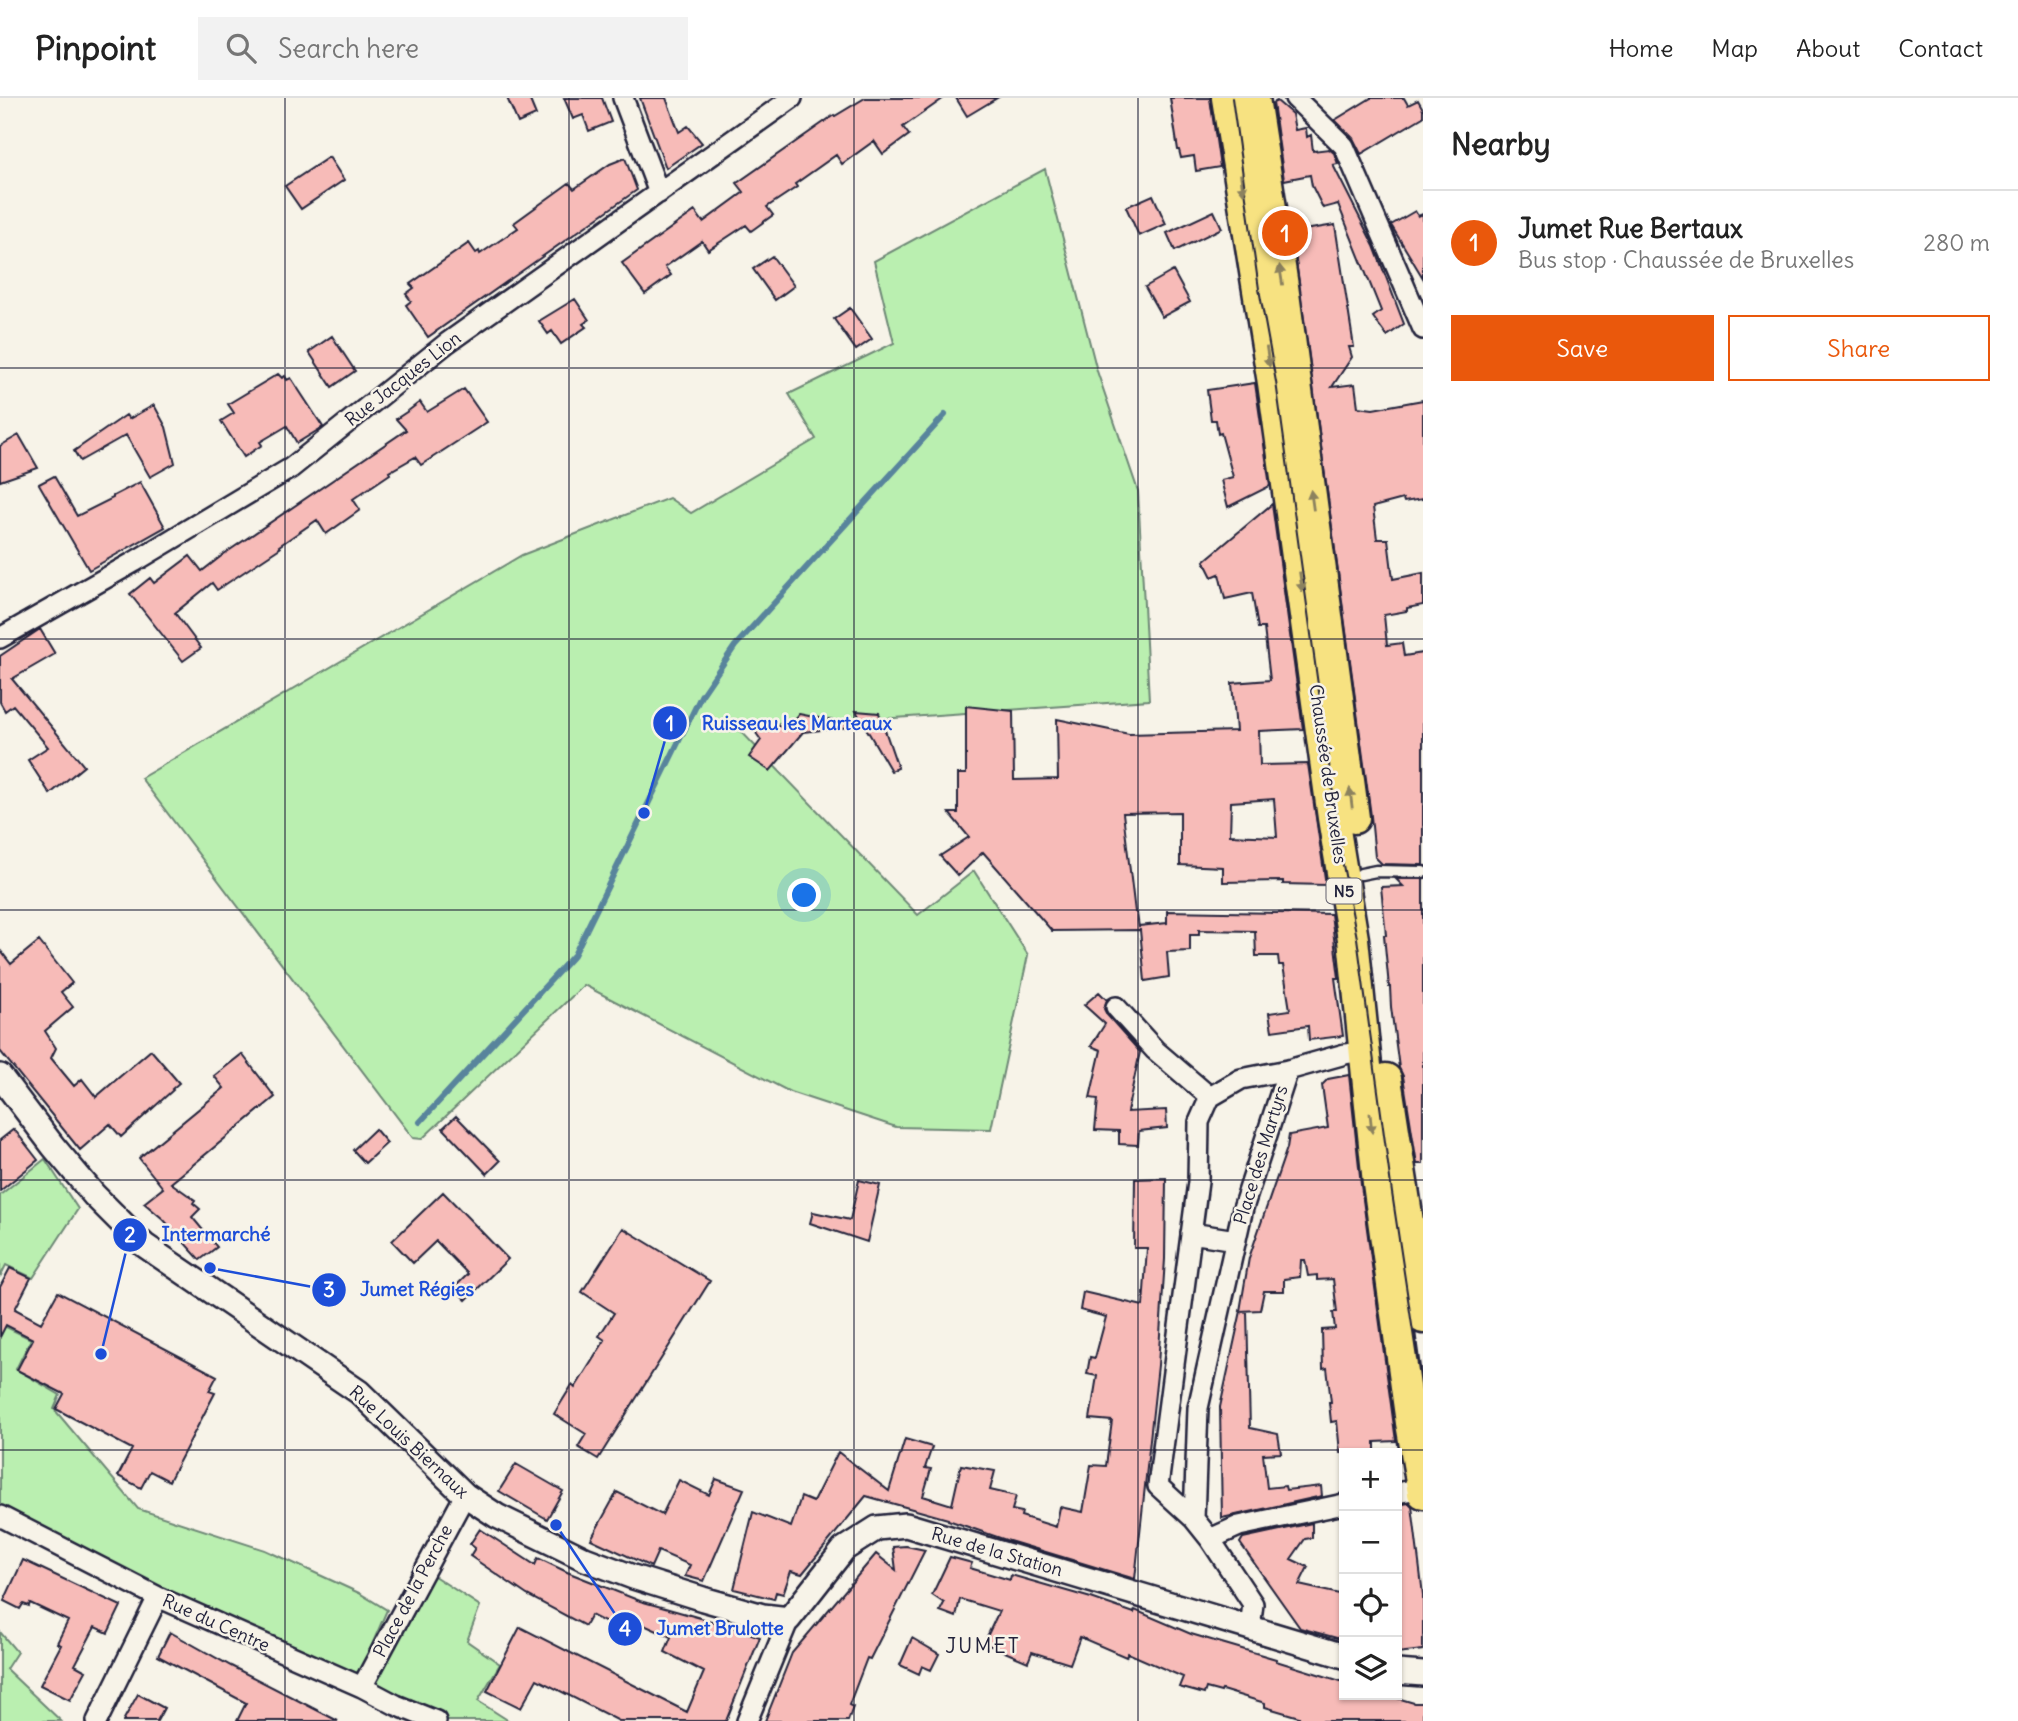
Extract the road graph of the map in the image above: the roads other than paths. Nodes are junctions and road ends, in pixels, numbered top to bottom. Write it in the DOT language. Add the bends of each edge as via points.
graph roads {
  1 [pos="623,98"];
  2 [pos="792,98"];
  3 [pos="1227,98"];
  4 [pos="1254,98"];
  5 [pos="1295,98"];
  6 [pos="659,193"];
  7 [pos="1421,322"];
  8 [pos="0,638"];
  9 [pos="1423,872"];
  10 [pos="1361,874"];
  11 [pos="1116,1007"];
  12 [pos="1363,1051"];
  13 [pos="1288,1070"];
  14 [pos="0,1076"];
  15 [pos="1210,1097"];
  16 [pos="1416,1225"];
  17 [pos="1191,1233"];
  18 [pos="1236,1240"];
  19 [pos="1423,1318"];
  20 [pos="1172,1372"];
  21 [pos="1205,1378"];
  22 [pos="1419,1445"];
  23 [pos="1422,1488"];
  24 [pos="1402,1492"];
  25 [pos="1423,1493"];
  26 [pos="465,1495"];
  27 [pos="1339,1505"];
  28 [pos="0,1516"];
  29 [pos="1194,1519"];
  30 [pos="1210,1539"];
  31 [pos="158,1597"];
  32 [pos="789,1619"];
  33 [pos="1250,1628"];
  34 [pos="1339,1655"];
  35 [pos="1402,1672"];
  36 [pos="1423,1674"];
  37 [pos="362,1687"];
  38 [pos="97,1721"];
  39 [pos="436,1721"];
  40 [pos="747,1721"];
  1 -- 6 [label="street"];
  2 -- 6 [label="street, Rue Jacques Lion"];
  3 -- 12 [label="main road, Chaussée de Bruxelles / N5, one-way" via="1353,939"];
  10 -- 4 [label="main road, Chaussée de Bruxelles / N5, one-way"];
  5 -- 7 [label="street" via="1344,146"];
  6 -- 8 [label="street, Rue Jacques Lion" via="447,343 291,468"];
  9 -- 10 [label="lane"];
  10 -- 16 [label="main road, Chaussée de Bruxelles / N5" via="1380,1034"];
  11 -- 15 [label="street" via="1155,1050"];
  12 -- 13 [label="street, Place des Martyrs"];
  12 -- 22 [label="main road, Chaussée de Bruxelles / N5, one-way" via="1387,1246"];
  13 -- 15 [label="street, Place des Martyrs" via="1241,1079"];
  13 -- 18 [label="street, Place des Martyrs"];
  14 -- 26 [label="street, Rue Louis Biernaux" via="86,1185 144,1245 359,1392"];
  15 -- 17 [label="street" via="1199,1122"];
  16 -- 19 [label="main road, Chaussée de Bruxelles / N5"];
  17 -- 18 [label="street, Place des Martyrs"];
  17 -- 20 [label="street"];
  18 -- 21 [label="street, Place des Martyrs"];
  20 -- 21 [label="street"];
  20 -- 29 [label="street" via="1158,1486"];
  21 -- 29 [label="street, Place des Martyrs" via="1199,1408"];
  22 -- 23 [label="main road, Chaussée de Bruxelles / N5"];
  23 -- 24 [label="street"];
  23 -- 25 [label="main road, Chaussée de Bruxelles / N5"];
  26 -- 32 [label="street, Rue Louis Biernaux" via="497,1516 597,1563 703,1599"];
  26 -- 37 [label="street, Place de la Perche"];
  27 -- 30 [label="street" via="1239,1526"];
  28 -- 31 [label="street, Rue du Centre"];
  29 -- 30 [label="street"];
  30 -- 33 [label="street" via="1252,1604"];
  31 -- 37 [label="street, Rue du Centre"];
  31 -- 38 [label="street"];
  32 -- 33 [label="street, Rue de la Station" via="844,1549 877,1528 906,1525"];
  32 -- 40 [label="street, Rue de la Station"];
  33 -- 34 [label="street, Rue de la Station"];
  35 -- 36 [label="street"];
  37 -- 39 [label="street, Rue du Centre"];
}
